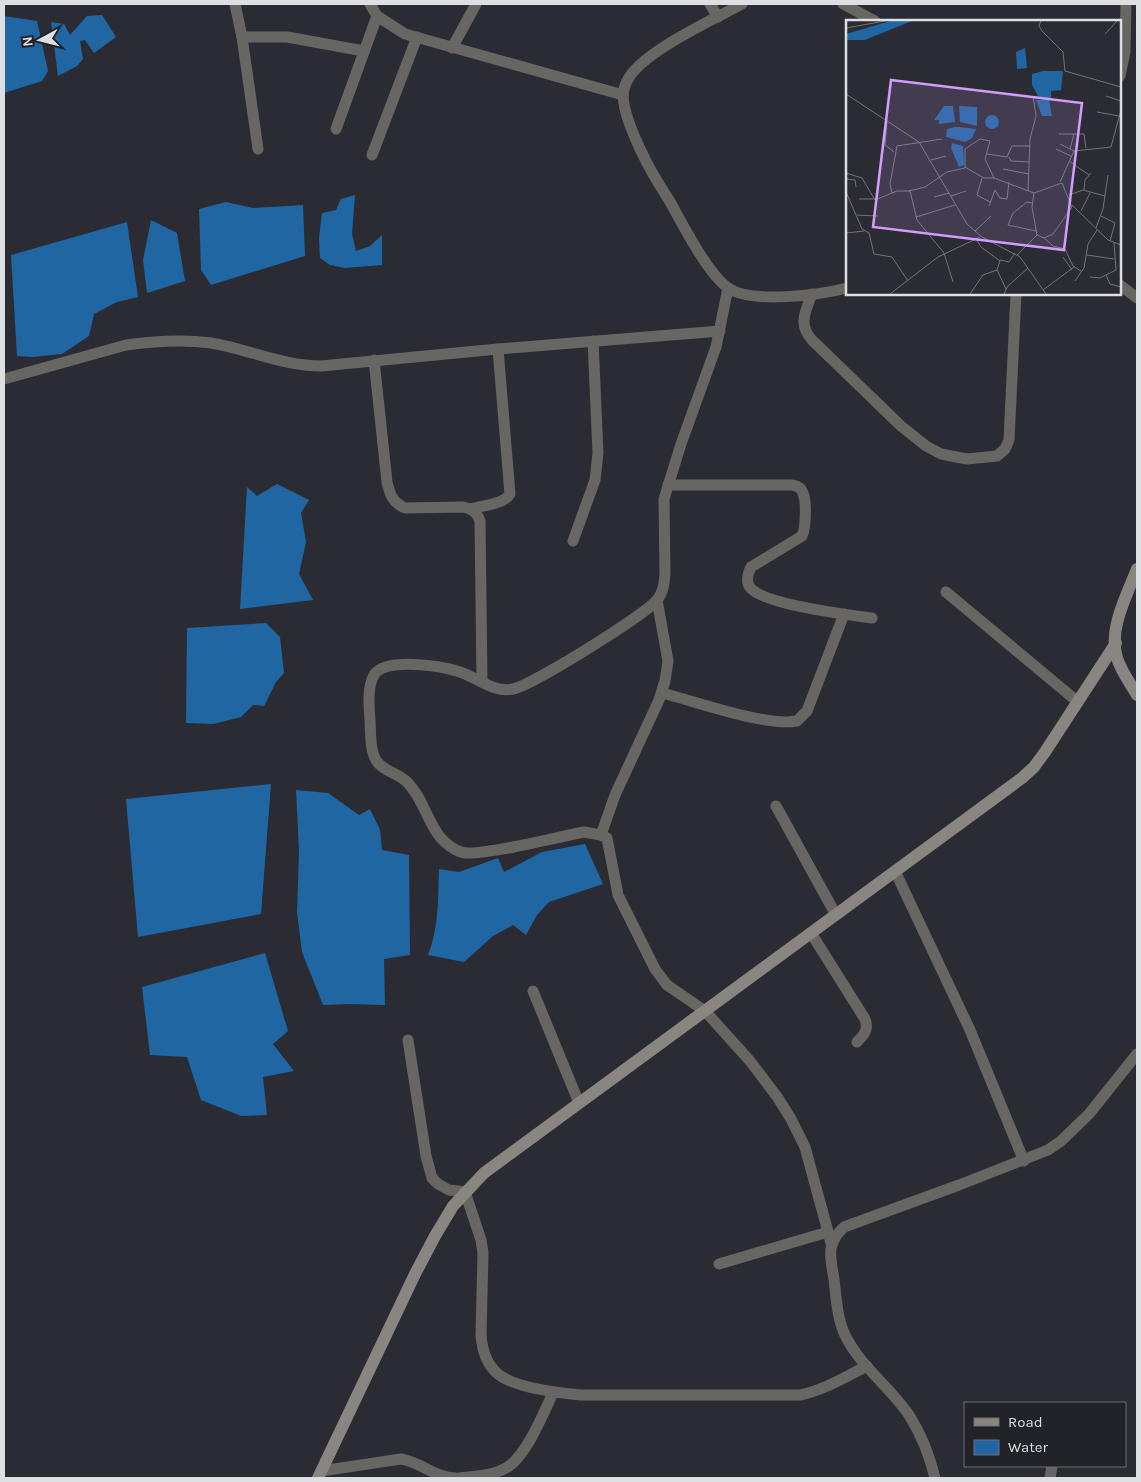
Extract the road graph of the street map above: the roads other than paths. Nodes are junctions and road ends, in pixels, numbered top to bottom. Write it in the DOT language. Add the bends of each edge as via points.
graph roads {
  1 [pos="235,4"];
  2 [pos="370,4"];
  3 [pos="476,4"];
  4 [pos="710,4"];
  5 [pos="742,4"];
  6 [pos="843,4"];
  7 [pos="1126,4"];
  8 [pos="377,16"];
  9 [pos="718,17"];
  10 [pos="873,20"];
  11 [pos="242,37"];
  12 [pos="417,37"];
  13 [pos="452,48"];
  14 [pos="364,51"];
  15 [pos="1121,71"];
  16 [pos="623,95"];
  17 [pos="336,129"];
  18 [pos="258,149"];
  19 [pos="372,156"];
  20 [pos="1121,286"];
  21 [pos="728,288"];
  22 [pos="846,288"];
  23 [pos="812,294"];
  24 [pos="1016,295"];
  25 [pos="1137,298"];
  26 [pos="720,331"];
  27 [pos="593,341"];
  28 [pos="498,349"];
  29 [pos="374,360"];
  30 [pos="4,379"];
  31 [pos="668,485"];
  32 [pos="471,508"];
  33 [pos="574,541"];
  34 [pos="1137,569"];
  35 [pos="946,592"];
  36 [pos="657,600"];
  37 [pos="844,614"];
  38 [pos="872,618"];
  39 [pos="1116,643"];
  40 [pos="482,682"];
  41 [pos="1136,690"];
  42 [pos="662,693"];
  43 [pos="1078,702"];
  44 [pos="776,806"];
  45 [pos="601,835"];
  46 [pos="896,872"];
  47 [pos="836,915"];
  48 [pos="811,933"];
  49 [pos="533,991"];
  50 [pos="706,1011"];
  51 [pos="408,1040"];
  52 [pos="856,1042"];
  53 [pos="1137,1054"];
  54 [pos="580,1103"];
  55 [pos="1024,1160"];
  56 [pos="465,1192"];
  57 [pos="830,1237"];
  58 [pos="719,1264"];
  59 [pos="867,1366"];
  60 [pos="553,1393"];
  61 [pos="320,1475"];
  62 [pos="456,1478"];
  63 [pos="460,1478"];
  64 [pos="935,1478"];
  1 -- 11 [label="street"];
  2 -- 8 [label="street"];
  3 -- 13 [label="street"];
  4 -- 9 [label="street"];
  5 -- 9 [label="street"];
  6 -- 10 [label="street"];
  7 -- 15 [label="street" via="1125,52"];
  8 -- 12 [label="street" via="405,34"];
  8 -- 14 [label="street"];
  9 -- 16 [label="street" via="658,50 639,65 627,81"];
  11 -- 14 [label="street" via="287,37"];
  11 -- 18 [label="street"];
  12 -- 13 [label="street"];
  12 -- 19 [label="street"];
  13 -- 16 [label="street"];
  14 -- 17 [label="street"];
  16 -- 21 [label="street" via="644,158 700,254"];
  20 -- 25 [label="street"];
  21 -- 23 [label="street" via="748,296"];
  21 -- 26 [label="street"];
  22 -- 23 [label="street"];
  23 -- 24 [label="street" via="803,325 812,340 921,442 941,454 967,459 997,456 1009,440"];
  26 -- 27 [label="street"];
  26 -- 31 [label="street"];
  27 -- 28 [label="street"];
  27 -- 33 [label="street" via="598,453 595,480"];
  28 -- 29 [label="street"];
  28 -- 32 [label="street" via="510,494 502,501"];
  29 -- 30 [label="street" via="303,366 210,343 161,342 126,345"];
  29 -- 32 [label="street" via="386,482 392,498 405,508"];
  31 -- 36 [label="street" via="663,514 664,586"];
  31 -- 37 [label="street" via="792,485 800,488 805,498 802,536 751,567 748,585 775,600"];
  32 -- 40 [label="street" via="478,514 480,527"];
  34 -- 39 [label="street" via="1119,617"];
  35 -- 43 [label="street"];
  36 -- 40 [label="street" via="627,623 526,685 501,690"];
  36 -- 42 [label="street" via="668,661"];
  37 -- 38 [label="street"];
  37 -- 42 [label="street" via="807,711 797,721 783,722 743,715"];
  39 -- 41 [label="street" via="1117,657"];
  39 -- 43 [label="street"];
  40 -- 45 [label="street" via="451,669 426,665 396,665 378,670 370,684 370,708 374,757 378,763 407,782 441,839 462,852 483,852 584,832"];
  42 -- 45 [label="street" via="615,795"];
  43 -- 46 [label="street" via="1034,767"];
  44 -- 47 [label="street"];
  45 -- 50 [label="street" via="609,843 613,875 622,906 655,969 667,985"];
  46 -- 47 [label="street"];
  46 -- 55 [label="street" via="970,1030"];
  47 -- 48 [label="street"];
  48 -- 50 [label="street"];
  48 -- 52 [label="street" via="865,1019 867,1028"];
  49 -- 54 [label="street"];
  50 -- 54 [label="street"];
  50 -- 57 [label="street" via="750,1061 791,1119 806,1147"];
  51 -- 56 [label="street" via="432,1178 449,1190"];
  53 -- 55 [label="street" via="1100,1102 1071,1132 1048,1150"];
  54 -- 56 [label="street" via="484,1173"];
  55 -- 57 [label="street" via="844,1226"];
  56 -- 60 [label="street" via="482,1247 481,1335 486,1360 498,1374 514,1382"];
  56 -- 61 [label="street" via="435,1236 415,1274"];
  57 -- 58 [label="street"];
  57 -- 59 [label="street" via="830,1255 843,1328"];
  59 -- 60 [label="street" via="800,1395"];
  59 -- 64 [label="street" via="914,1423"];
  60 -- 63 [label="street" via="515,1463 489,1475"];
  61 -- 62 [label="street" via="401,1459 410,1460 445,1478"];
}
